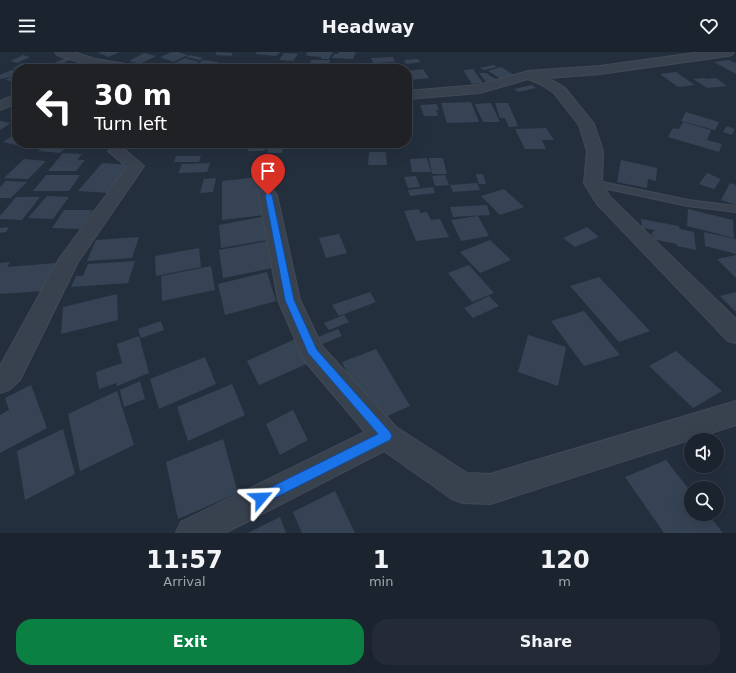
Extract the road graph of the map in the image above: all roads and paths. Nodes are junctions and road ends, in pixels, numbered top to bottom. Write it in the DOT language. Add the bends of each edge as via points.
graph roads {
  1 [pos="61,52"];
  2 [pos="728,52"];
  3 [pos="93,62"];
  4 [pos="89,64"];
  5 [pos="105,64"];
  6 [pos="528,75"];
  7 [pos="412,95"];
  8 [pos="12,100"];
  9 [pos="0,106"];
  10 [pos="118,148"];
  11 [pos="593,183"];
  12 [pos="268,195"];
  13 [pos="736,209"];
  14 [pos="736,334"];
  15 [pos="0,382"];
  16 [pos="736,413"];
  17 [pos="386,436"];
  18 [pos="192,533"];
  1 -- 3 [label="street"];
  2 -- 6 [label="street" via="600,70"];
  3 -- 4 [label="street"];
  3 -- 5 [label="street"];
  6 -- 7 [label="street" via="480,89"];
  6 -- 11 [label="street" via="545,81 559,90 586,124 595,151"];
  8 -- 9 [label="street"];
  10 -- 15 [label="street" via="116,151 136,166 69,259 10,372"];
  11 -- 13 [label="lane" via="688,203"];
  11 -- 14 [label="street" via="603,200"];
  12 -- 17 [label="street" via="289,300 313,353"];
  16 -- 17 [label="street" via="490,490 463,488"];
  17 -- 18 [label="street"];
}
